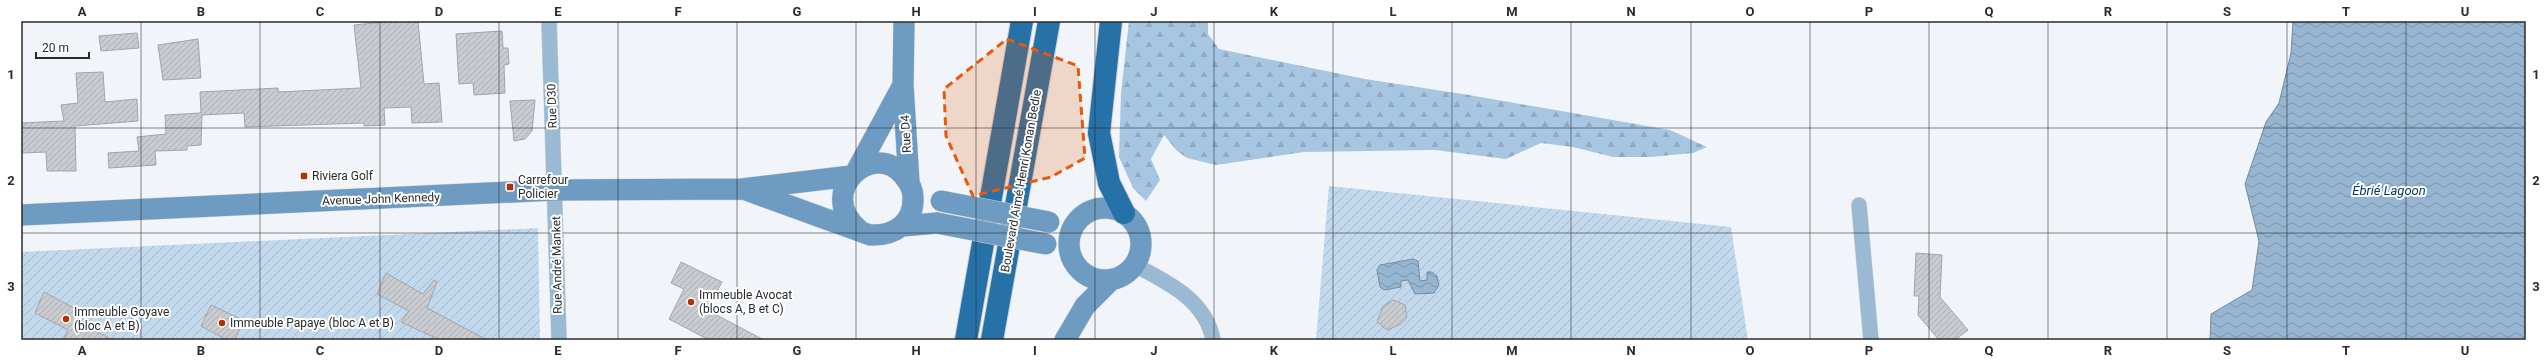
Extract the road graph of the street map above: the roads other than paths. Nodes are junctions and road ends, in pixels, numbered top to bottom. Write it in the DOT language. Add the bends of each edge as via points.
graph roads {
  1 [pos="549,21"];
  2 [pos="904,21"];
  3 [pos="1022,21"];
  4 [pos="1049,21"];
  5 [pos="1111,21"];
  6 [pos="903,85"];
  7 [pos="854,173"];
  8 [pos="910,186"];
  9 [pos="742,189"];
  10 [pos="556,190"];
  11 [pos="1859,205"];
  12 [pos="1124,213"];
  13 [pos="21,215"];
  14 [pos="1079,219"];
  15 [pos="903,226"];
  16 [pos="859,230"];
  17 [pos="1071,256"];
  18 [pos="1135,265"];
  19 [pos="1110,280"];
  20 [pos="559,340"];
  21 [pos="966,340"];
  22 [pos="992,340"];
  23 [pos="1065,340"];
  24 [pos="1213,340"];
  25 [pos="1871,340"];
  1 -- 10 [label="street, Rue D30"];
  2 -- 6 [label="main road, Rue D4"];
  3 -- 21 [label="highway"];
  4 -- 22 [label="highway, Boulevard Aimé Henri Konan Bedie"];
  5 -- 12 [label="highway" via="1099,133 1109,183"];
  6 -- 7 [label="main road, Rue D4"];
  6 -- 8 [label="main road, Rue D4"];
  7 -- 8 [label="main road, Avenue John Kennedy" via="868,165 885,165 901,173"];
  7 -- 9 [label="main road, Avenue John Kennedy"];
  7 -- 16 [label="main road" via="843,189 842,201 844,213 850,223"];
  8 -- 14 [label="main road, Avenue John Kennedy, bridge" via="941,201 1049,222"];
  8 -- 15 [label="main road" via="913,205 910,216"];
  9 -- 10 [label="main road, Avenue John Kennedy"];
  9 -- 16 [label="main road, Avenue John Kennedy"];
  10 -- 13 [label="main road, Avenue John Kennedy"];
  10 -- 20 [label="street, Rue André Manket"];
  11 -- 25 [label="street"];
  12 -- 14 [label="main road" via="1115,209 1100,208 1086,213"];
  12 -- 18 [label="main road" via="1138,227 1141,236 1142,246"];
  14 -- 17 [label="main road" via="1070,236"];
  15 -- 16 [label="main road, Avenue John Kennedy" via="882,236 870,235"];
  15 -- 17 [label="main road, Avenue John Kennedy, bridge" via="937,223 1046,244"];
  17 -- 19 [label="main road" via="1083,272 1091,277"];
  18 -- 19 [label="main road" via="1129,272"];
  18 -- 24 [label="street" via="1183,292 1199,309 1212,332"];
  19 -- 23 [label="main road" via="1085,306"];
}
